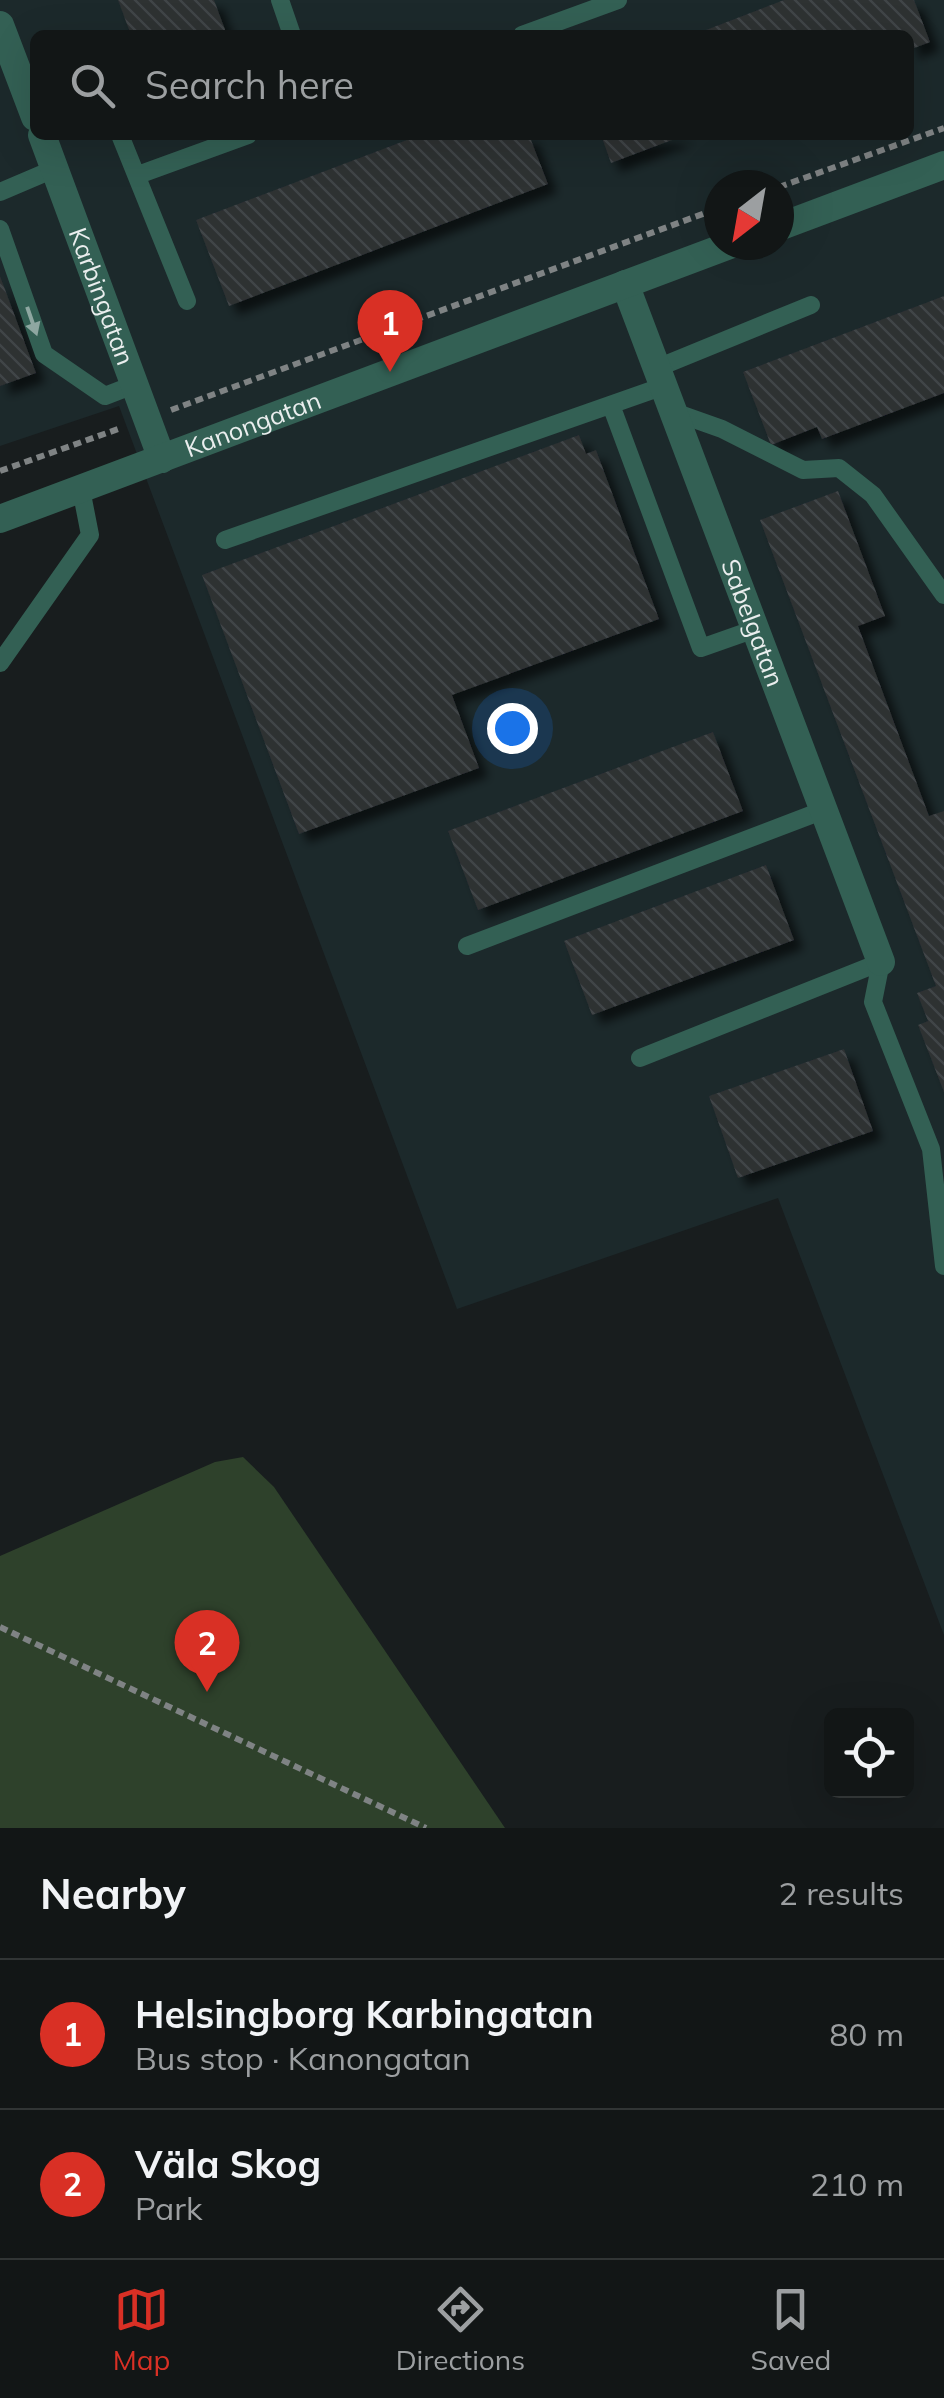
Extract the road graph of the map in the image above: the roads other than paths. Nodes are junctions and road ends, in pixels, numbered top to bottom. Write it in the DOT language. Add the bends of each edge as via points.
graph roads {
  1 [pos="280,0"];
  2 [pos="618,0"];
  3 [pos="0,25"];
  4 [pos="290,30"];
  5 [pos="536,30"];
  6 [pos="30,105"];
  7 [pos="44,140"];
  8 [pos="122,140"];
  9 [pos="234,140"];
  10 [pos="944,165"];
  11 [pos="54,169"];
  12 [pos="138,175"];
  13 [pos="0,192"];
  14 [pos="794,221"];
  15 [pos="0,229"];
  16 [pos="704,255"];
  17 [pos="626,284"];
  18 [pos="187,301"];
  19 [pos="812,305"];
  20 [pos="136,384"];
  21 [pos="665,388"];
  22 [pos="611,405"];
  23 [pos="162,460"];
  24 [pos="81,489"];
  25 [pos="0,519"];
  26 [pos="224,540"];
  27 [pos="944,595"];
  28 [pos="755,628"];
  29 [pos="0,663"];
  30 [pos="824,810"];
  31 [pos="467,946"];
  32 [pos="880,962"];
  33 [pos="640,1058"];
  34 [pos="944,1266"];
  1 -- 4 [label="lane"];
  2 -- 5 [label="lane"];
  3 -- 6 [label="street"];
  7 -- 11 [label="street, Karbingatan"];
  8 -- 12 [label="lane"];
  9 -- 12 [label="lane"];
  10 -- 14 [label="street"];
  11 -- 13 [label="lane"];
  11 -- 20 [label="street, Karbingatan"];
  12 -- 18 [label="lane"];
  15 -- 20 [label="lane, one-way" via="44,354 105,396"];
  16 -- 17 [label="street, Kanongatan"];
  17 -- 21 [label="street, Sabelgatan"];
  17 -- 23 [label="street, Kanongatan"];
  19 -- 21 [label="lane"];
  20 -- 23 [label="street, Karbingatan"];
  21 -- 22 [label="lane"];
  21 -- 27 [label="lane" via="722,429 803,470 839,468 873,495"];
  21 -- 28 [label="street, Sabelgatan"];
  22 -- 26 [label="lane"];
  22 -- 28 [label="lane" via="701,648"];
  23 -- 24 [label="street, Kanongatan"];
  24 -- 25 [label="street, Kanongatan"];
  24 -- 29 [label="lane" via="90,534"];
  28 -- 30 [label="street, Sabelgatan"];
  30 -- 31 [label="lane"];
  30 -- 32 [label="street, Sabelgatan"];
  32 -- 33 [label="lane"];
  32 -- 34 [label="lane" via="873,1002 932,1149"];
}
